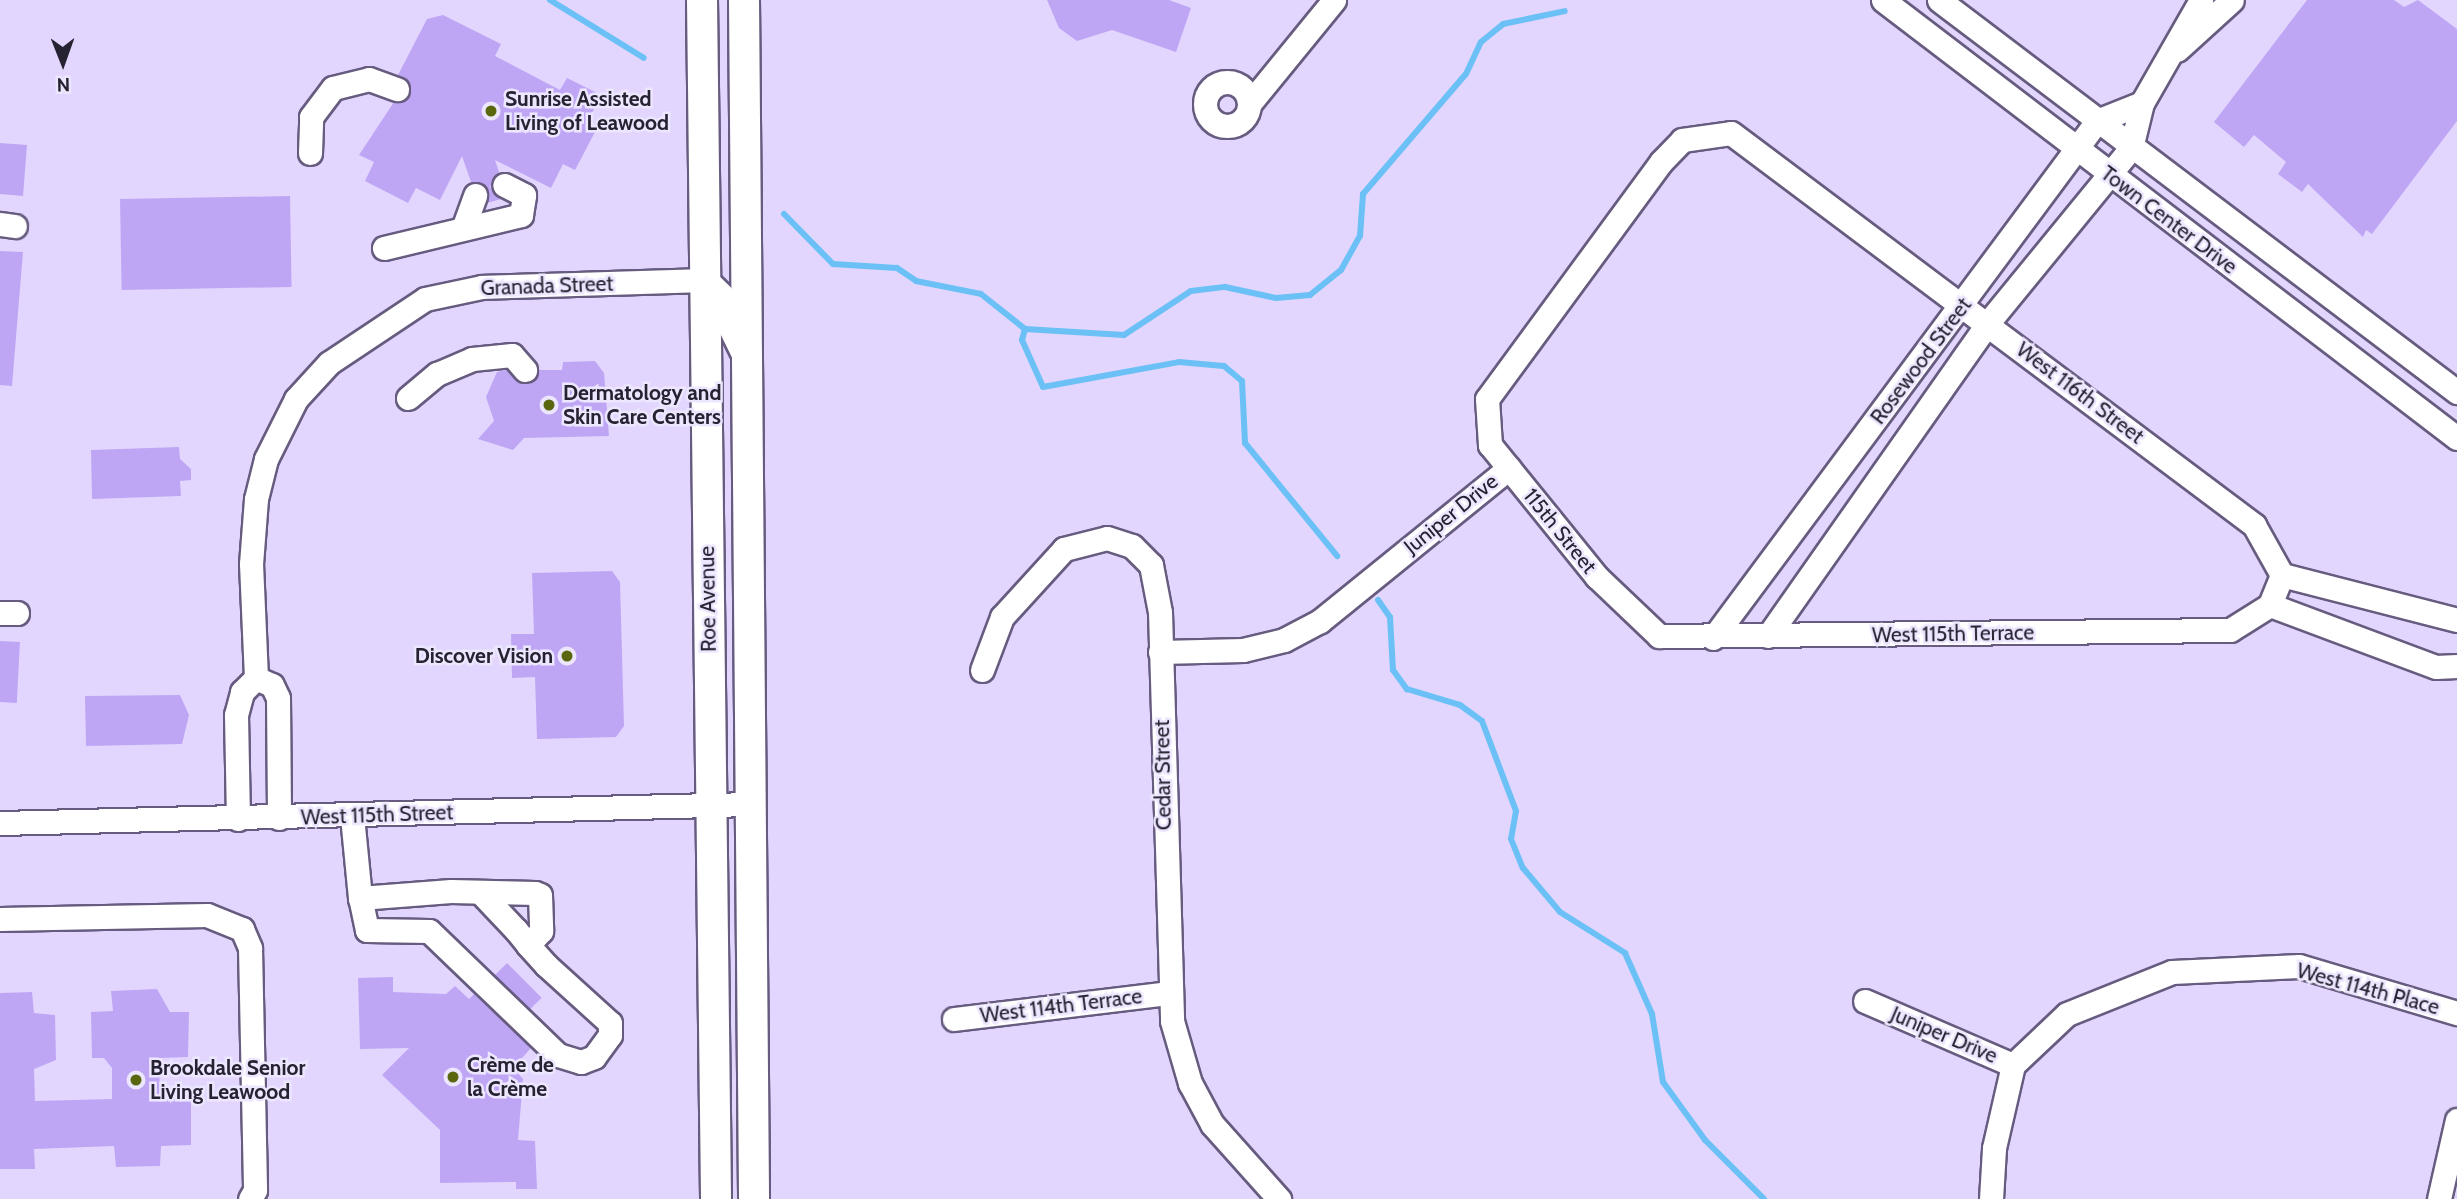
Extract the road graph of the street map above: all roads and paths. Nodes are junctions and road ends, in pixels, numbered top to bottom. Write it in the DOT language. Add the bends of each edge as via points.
graph roads {
  1 [pos="702,0"];
  2 [pos="744,0"];
  3 [pos="1334,0"];
  4 [pos="1883,0"];
  5 [pos="1939,0"];
  6 [pos="2201,0"];
  7 [pos="2232,0"];
  8 [pos="2177,50"];
  9 [pos="397,89"];
  10 [pos="1250,103"];
  11 [pos="2142,103"];
  12 [pos="2097,121"];
  13 [pos="1709,133"];
  14 [pos="2131,148"];
  15 [pos="2076,150"];
  16 [pos="310,153"];
  17 [pos="2108,175"];
  18 [pos="504,185"];
  19 [pos="475,195"];
  20 [pos="464,226"];
  21 [pos="384,248"];
  22 [pos="702,280"];
  23 [pos="1963,306"];
  24 [pos="1987,324"];
  25 [pos="748,356"];
  26 [pos="525,370"];
  27 [pos="2457,391"];
  28 [pos="408,398"];
  29 [pos="1880,416"];
  30 [pos="1909,434"];
  31 [pos="2457,438"];
  32 [pos="1508,468"];
  33 [pos="1816,501"];
  34 [pos="1846,524"];
  35 [pos="2281,575"];
  36 [pos="1613,594"];
  37 [pos="2365,599"];
  38 [pos="2270,605"];
  39 [pos="2457,620"];
  40 [pos="1768,636"];
  41 [pos="2354,636"];
  42 [pos="1713,638"];
  43 [pos="1160,652"];
  44 [pos="2457,666"];
  45 [pos="982,670"];
  46 [pos="256,678"];
  47 [pos="753,804"];
  48 [pos="713,806"];
  49 [pos="352,816"];
  50 [pos="279,818"];
  51 [pos="238,819"];
  52 [pos="0,823"];
  53 [pos="481,893"];
  54 [pos="360,898"];
  55 [pos="0,919"];
  56 [pos="528,945"];
  57 [pos="1168,993"];
  58 [pos="1866,1001"];
  59 [pos="2457,1013"];
  60 [pos="954,1019"];
  61 [pos="2013,1065"];
  62 [pos="2457,1120"];
  63 [pos="250,1199"];
  64 [pos="716,1199"];
  65 [pos="754,1199"];
  66 [pos="1279,1199"];
  67 [pos="1991,1199"];
  68 [pos="2439,1199"];
  1 -- 22 [label="main road, Roe Avenue"];
  2 -- 25 [label="main road, Roe Avenue"];
  3 -- 10 [label="street"];
  4 -- 15 [label="street, Town Center Drive"];
  5 -- 12 [label="street, Town Center Drive"];
  6 -- 8 [label="street, Rosewood Street" via="2179,34"];
  7 -- 8 [label="street, Rosewood Street"];
  8 -- 11 [label="street, Rosewood Street"];
  9 -- 16 [label="street" via="369,79 333,88 311,117"];
  11 -- 12 [label="street"];
  11 -- 14 [label="street, Rosewood Street"];
  12 -- 14 [label="street, Town Center Drive"];
  12 -- 15 [label="street, Rosewood Street"];
  13 -- 23 [label="street, West 116th Street" via="1731,133 1754,145"];
  13 -- 32 [label="street, Juniper Drive" via="1682,140 1661,162 1487,399 1490,445"];
  14 -- 17 [label="street, Rosewood Street"];
  14 -- 27 [label="street, Town Center Drive"];
  15 -- 17 [label="street, Town Center Drive"];
  15 -- 23 [label="street, Rosewood Street"];
  17 -- 24 [label="street, Rosewood Street"];
  17 -- 31 [label="street, Town Center Drive"];
  18 -- 20 [label="street" via="524,195 521,215"];
  19 -- 20 [label="street"];
  20 -- 21 [label="street"];
  22 -- 25 [label="main road" via="719,297"];
  22 -- 46 [label="street, Granada Street" via="482,287 425,299 329,363 296,399 266,459 256,499 251,564"];
  22 -- 48 [label="main road, Roe Avenue"];
  23 -- 24 [label="street, West 116th Street"];
  23 -- 29 [label="street, Rosewood Street"];
  24 -- 30 [label="street, Rosewood Street"];
  24 -- 35 [label="street, West 116th Street" via="2254,525"];
  25 -- 47 [label="main road, Roe Avenue"];
  26 -- 28 [label="street" via="512,355 472,359 437,374"];
  29 -- 30 [label="street"];
  29 -- 33 [label="street, Rosewood Street"];
  30 -- 34 [label="street, Rosewood Street"];
  32 -- 36 [label="street, 115th Street"];
  32 -- 43 [label="street, Juniper Drive" via="1320,621 1283,640 1243,650"];
  33 -- 34 [label="street"];
  33 -- 42 [label="street, Rosewood Street"];
  34 -- 40 [label="street, Rosewood Street"];
  35 -- 37 [label="street"];
  35 -- 38 [label="street"];
  36 -- 42 [label="street, West 115th Terrace" via="1659,636"];
  37 -- 39 [label="street"];
  37 -- 41 [label="street"];
  38 -- 40 [label="street, West 115th Terrace" via="2230,630"];
  38 -- 41 [label="street"];
  40 -- 42 [label="street, West 115th Terrace"];
  41 -- 44 [label="street" via="2436,667"];
  43 -- 45 [label="street, Cedar Street" via="1151,565 1132,546 1107,538 1064,549 1018,594"];
  43 -- 57 [label="street, Cedar Street"];
  46 -- 50 [label="street" via="272,685 278,698"];
  46 -- 51 [label="street" via="242,691 236,715"];
  47 -- 48 [label="street, West 115th Street"];
  47 -- 65 [label="main road, Roe Avenue"];
  48 -- 49 [label="street, West 115th Street"];
  48 -- 64 [label="main road, Roe Avenue"];
  49 -- 50 [label="street, West 115th Street"];
  49 -- 54 [label="street"];
  50 -- 51 [label="street, West 115th Street"];
  51 -- 52 [label="street, West 115th Street"];
  53 -- 54 [label="street"];
  53 -- 56 [label="street"];
  53 -- 56 [label="street" via="540,895 541,931"];
  54 -- 56 [label="street" via="367,930 429,931 558,1055 581,1062 594,1056 610,1035 610,1023"];
  55 -- 63 [label="street" via="207,915 242,929 250,948 255,1190"];
  57 -- 60 [label="street, West 114th Terrace"];
  57 -- 66 [label="street, Cedar Street" via="1181,1057 1212,1124"];
  58 -- 61 [label="street, Juniper Drive"];
  59 -- 61 [label="street, West 114th Place" via="2299,966 2172,972 2067,1014"];
  61 -- 67 [label="street, Juniper Drive" via="1994,1148"];
  62 -- 68 [label="street"];
}
